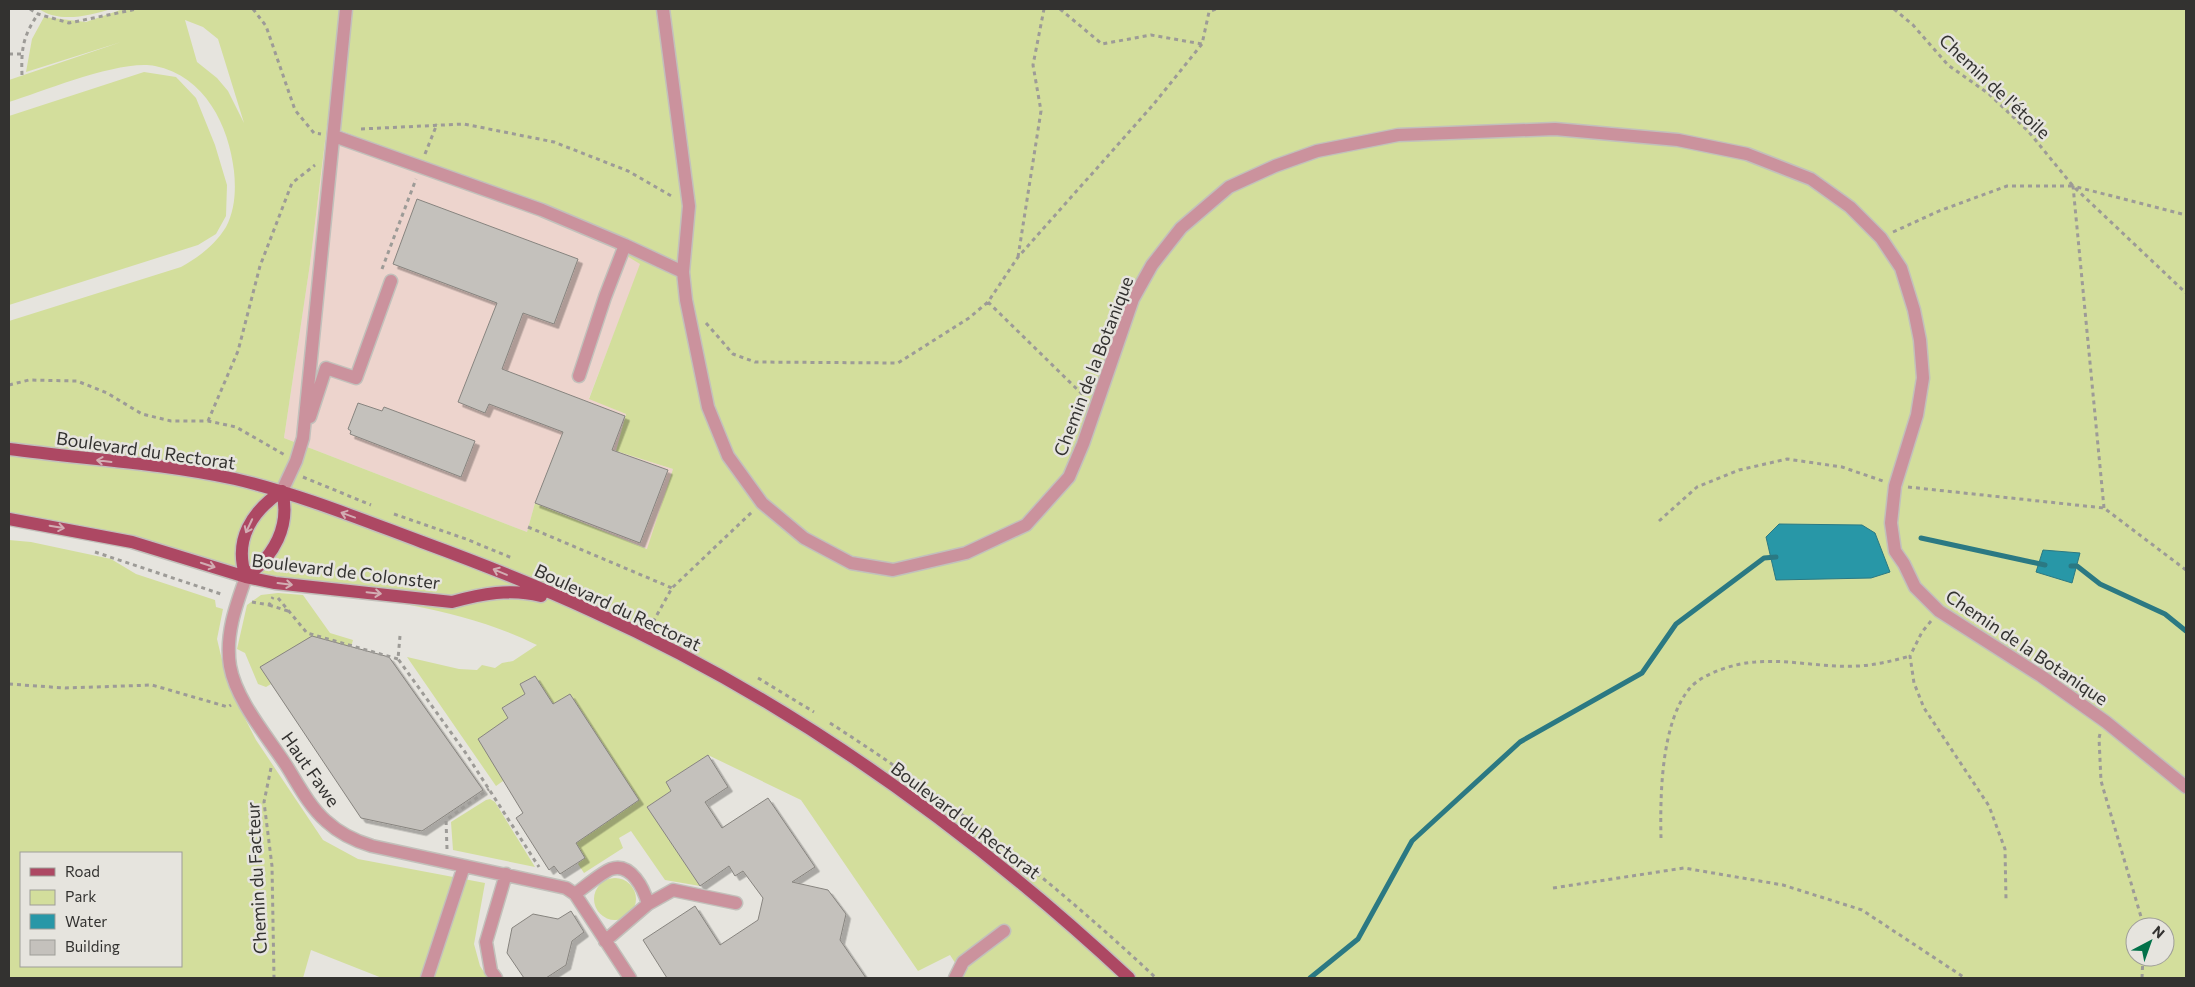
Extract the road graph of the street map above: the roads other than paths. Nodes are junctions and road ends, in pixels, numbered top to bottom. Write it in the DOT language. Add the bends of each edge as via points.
graph roads {
  1 [pos="346,9"];
  2 [pos="663,9"];
  3 [pos="334,136"];
  4 [pos="625,245"];
  5 [pos="683,272"];
  6 [pos="391,281"];
  7 [pos="579,376"];
  8 [pos="303,438"];
  9 [pos="9,449"];
  10 [pos="282,491"];
  11 [pos="9,519"];
  12 [pos="246,577"];
  13 [pos="593,611"];
  14 [pos="2186,787"];
  15 [pos="464,866"];
  16 [pos="506,874"];
  17 [pos="574,894"];
  18 [pos="736,903"];
  19 [pos="648,904"];
  20 [pos="1004,931"];
  21 [pos="605,941"];
  22 [pos="427,978"];
  23 [pos="496,978"];
  24 [pos="630,978"];
  25 [pos="956,978"];
  26 [pos="1129,978"];
  1 -- 3 [label="street"];
  2 -- 5 [label="street, Chemin de la Botanique" via="689,206"];
  3 -- 4 [label="street" via="542,210"];
  3 -- 8 [label="street"];
  4 -- 5 [label="street"];
  4 -- 7 [label="street"];
  5 -- 14 [label="street, Chemin de la Botanique" via="708,408 728,456 762,503 804,538 851,563 893,570 966,553 1026,525 1069,477 1084,444 1133,299 1152,266 1181,228 1229,186 1317,151 1398,135 1555,129 1678,140 1747,154 1811,179 1850,207 1881,238 1901,268 1914,310 1923,378 1917,415 1895,486 1892,523 1895,550 1915,587 1939,611 2106,722"];
  6 -- 8 [label="street" via="356,378 326,368"];
  8 -- 10 [label="street"];
  10 -- 9 [label="main road, Boulevard du Rectorat, one-way" via="180,469"];
  10 -- 12 [label="main road" via="285,512 276,545"];
  10 -- 12 [label="main road, one-way" via="260,507 248,528 240,558"];
  13 -- 10 [label="main road, Boulevard du Rectorat, one-way" via="493,568"];
  11 -- 12 [label="main road, Boulevard de Colonster, one-way" via="132,542"];
  12 -- 13 [label="main road, Boulevard de Colonster, one-way" via="452,602 474,596 526,592"];
  12 -- 15 [label="street, Haut Fawe" via="230,629 233,679 318,814 348,837 372,846"];
  13 -- 26 [label="main road, Boulevard du Rectorat" via="738,687 797,721 869,770 978,848"];
  15 -- 16 [label="street, Haut Fawe"];
  15 -- 22 [label="street"];
  16 -- 17 [label="street, Haut Fawe" via="566,888"];
  16 -- 23 [label="street" via="486,942 491,971"];
  17 -- 19 [label="street" via="612,869 624,869 636,878"];
  17 -- 21 [label="street"];
  18 -- 19 [label="street" via="673,890"];
  19 -- 21 [label="street"];
  20 -- 25 [label="street" via="963,962"];
  21 -- 24 [label="street"];
}
